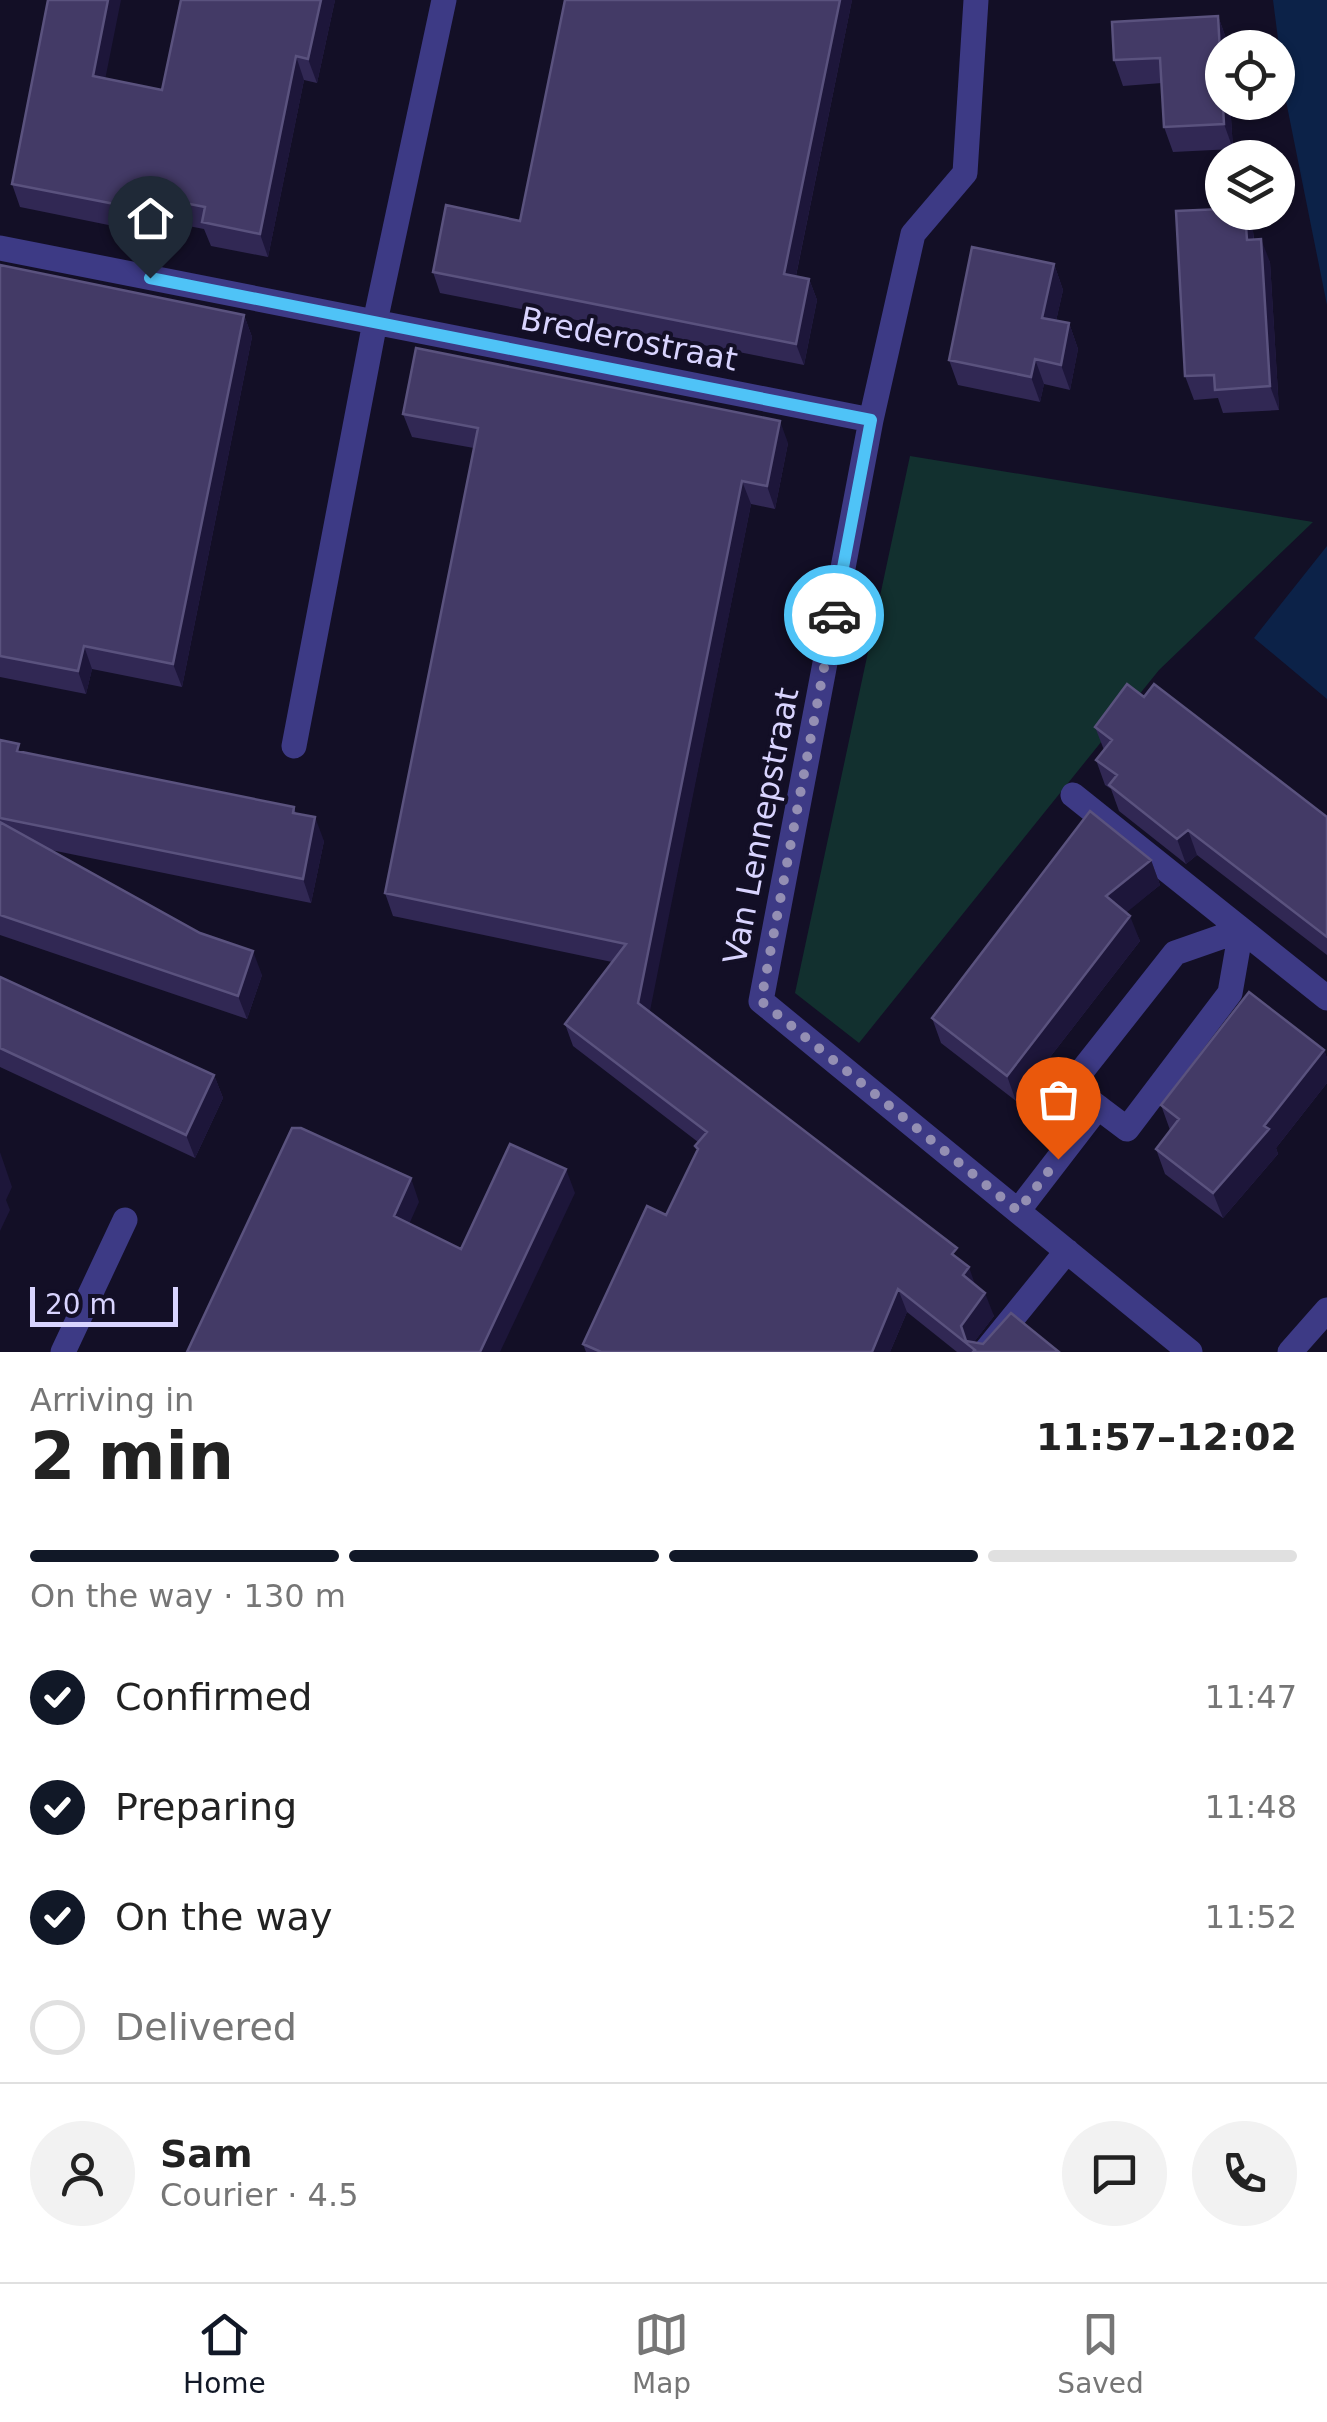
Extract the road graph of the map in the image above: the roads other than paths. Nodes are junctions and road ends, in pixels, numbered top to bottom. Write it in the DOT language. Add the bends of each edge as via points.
graph roads {
  1 [pos="444,0"];
  2 [pos="976,0"];
  3 [pos="0,248"];
  4 [pos="374,322"];
  5 [pos="871,420"];
  6 [pos="294,746"];
  7 [pos="1073,795"];
  8 [pos="1242,930"];
  9 [pos="1327,998"];
  10 [pos="1098,1107"];
  11 [pos="1018,1211"];
  12 [pos="125,1220"];
  13 [pos="1067,1251"];
  14 [pos="1327,1310"];
  15 [pos="62,1352"];
  16 [pos="985,1352"];
  17 [pos="1190,1352"];
  18 [pos="1290,1352"];
  1 -- 4 [label="street"];
  2 -- 5 [label="street, Van Lennepstraat" via="965,173 913,234"];
  3 -- 4 [label="street, Brederostraat"];
  4 -- 5 [label="street, Brederostraat"];
  4 -- 6 [label="street"];
  5 -- 11 [label="street, Van Lennepstraat" via="761,1001"];
  7 -- 8 [label="street"];
  8 -- 9 [label="street"];
  8 -- 10 [label="street" via="1230,993 1127,1130"];
  8 -- 10 [label="street" via="1175,952 1070,1086"];
  10 -- 11 [label="street"];
  11 -- 13 [label="street, Van Lennepstraat"];
  12 -- 15 [label="street"];
  13 -- 16 [label="street"];
  13 -- 17 [label="street, Van Lennepstraat"];
  14 -- 18 [label="street"];
}
